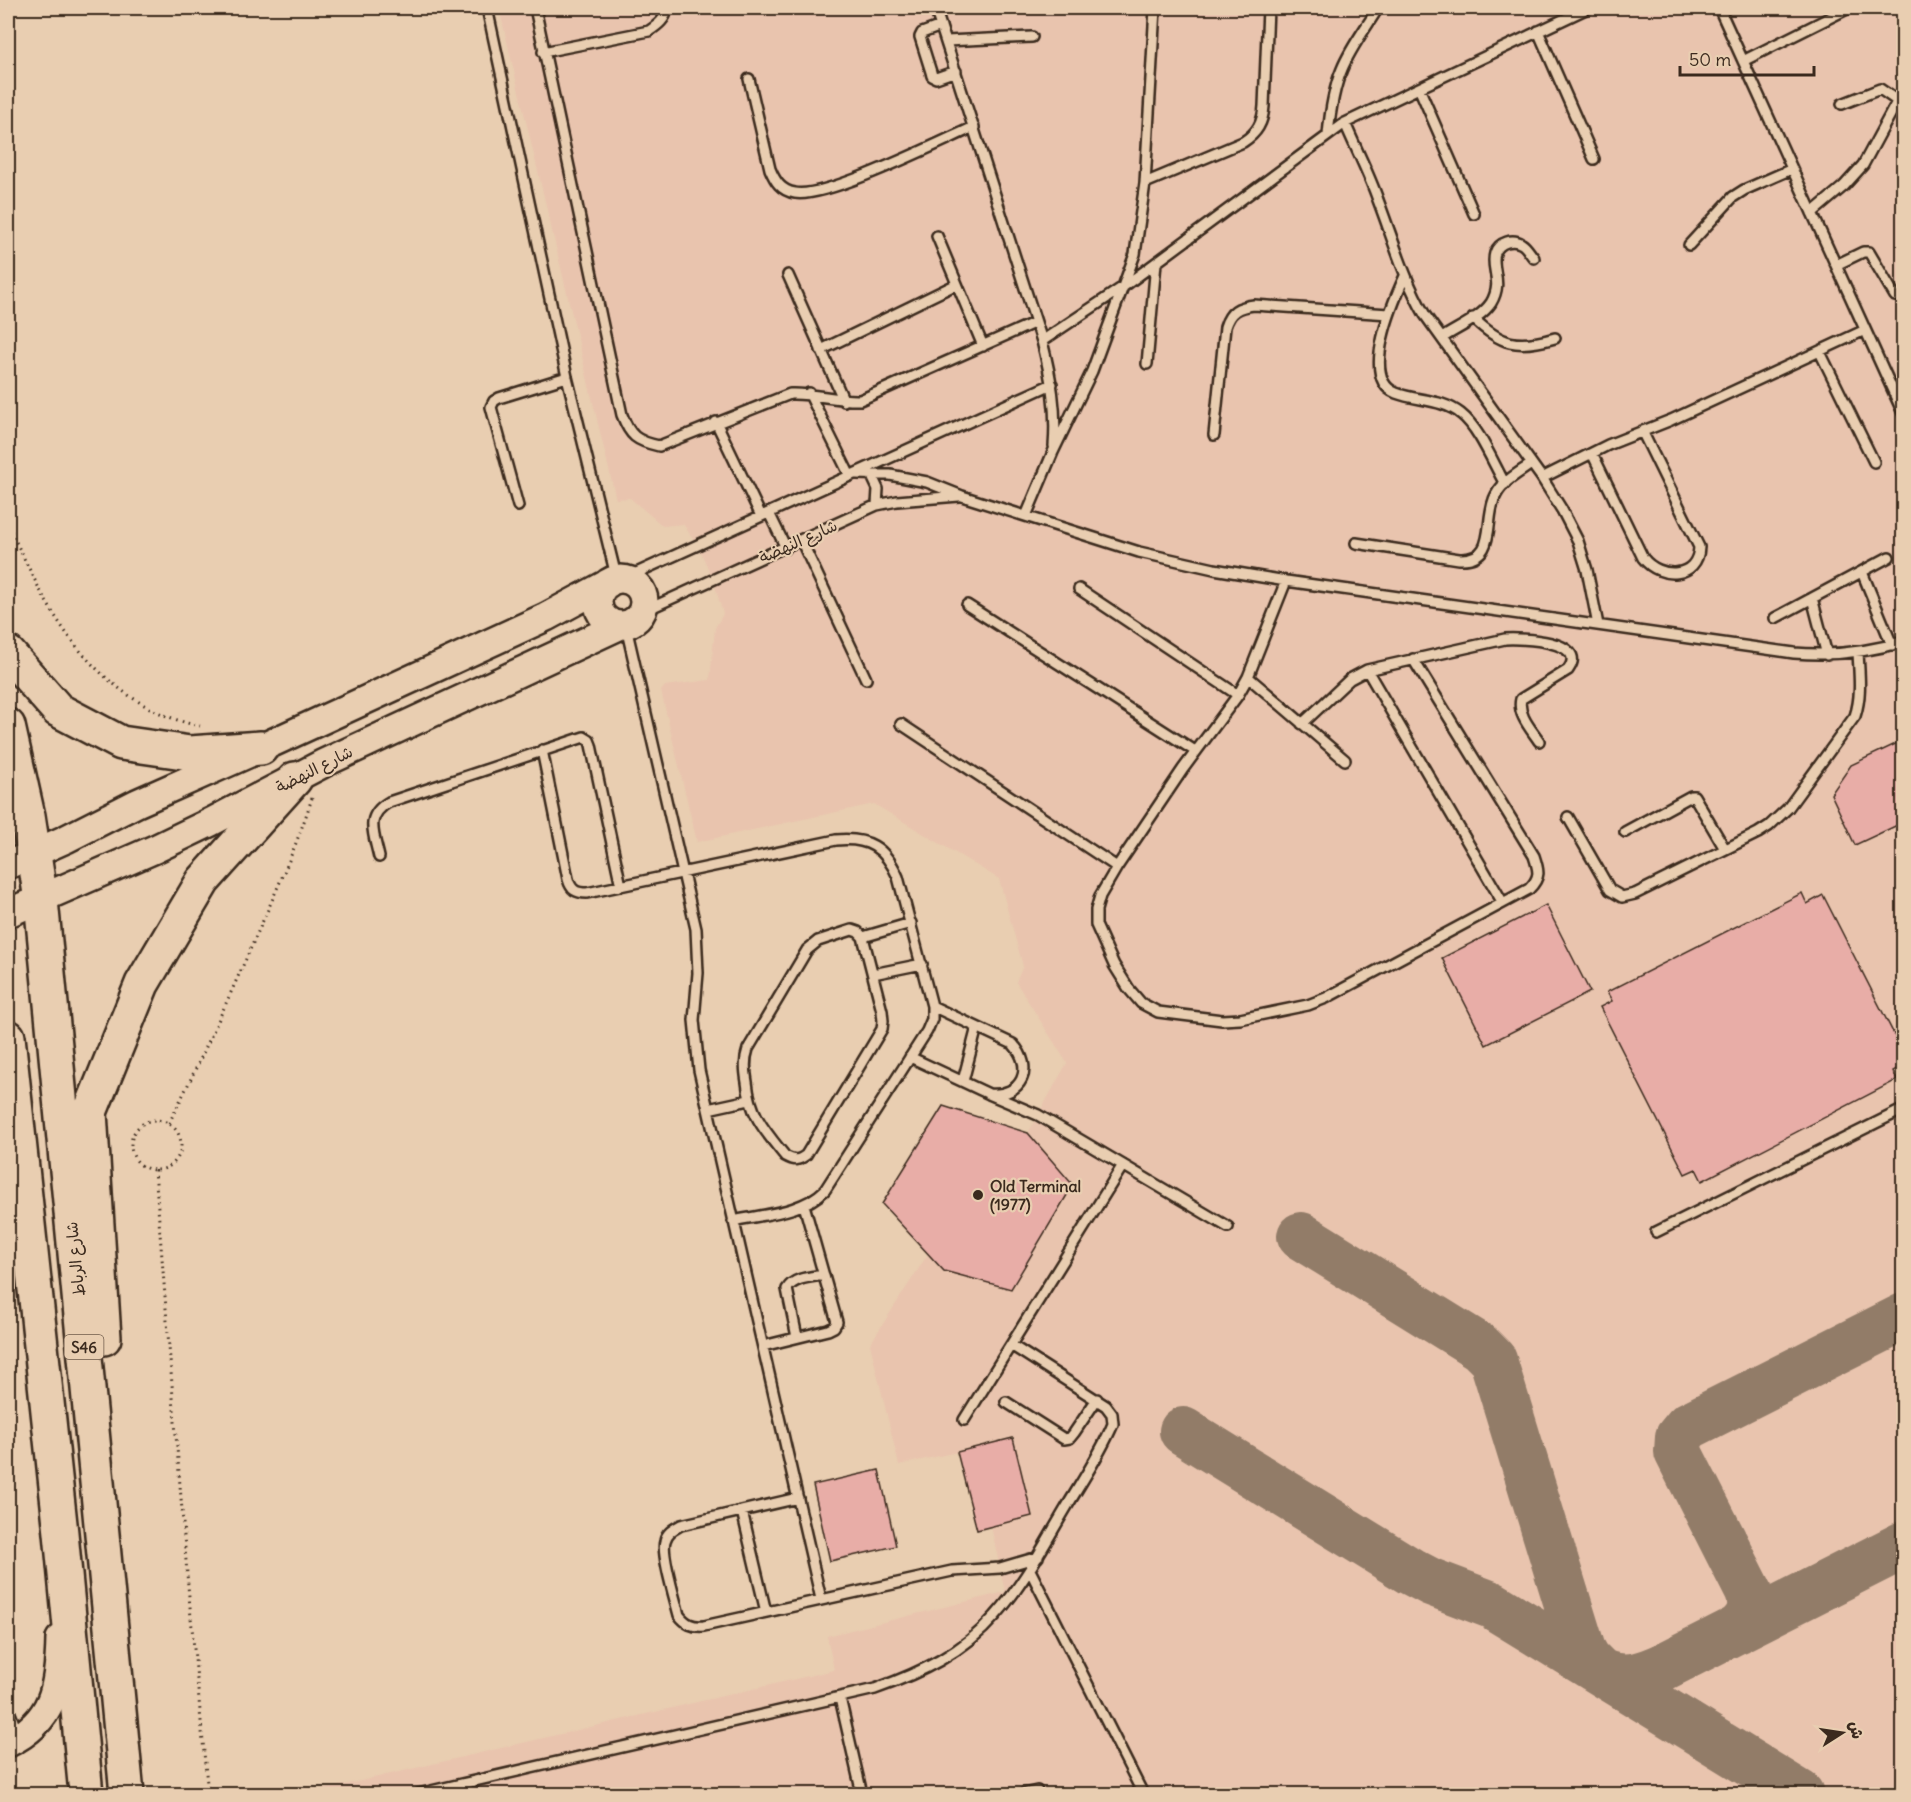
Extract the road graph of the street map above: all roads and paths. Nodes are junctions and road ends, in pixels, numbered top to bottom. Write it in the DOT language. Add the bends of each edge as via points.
graph roads {
  1 [pos="487,8"];
  2 [pos="535,8"];
  3 [pos="667,8"];
  4 [pos="935,8"];
  5 [pos="1155,8"];
  6 [pos="1268,8"];
  7 [pos="1378,8"];
  8 [pos="1588,8"];
  9 [pos="1719,8"];
  10 [pos="1849,8"];
  11 [pos="941,26"];
  12 [pos="1538,31"];
  13 [pos="1032,37"];
  14 [pos="946,41"];
  15 [pos="543,52"];
  16 [pos="1743,61"];
  17 [pos="956,71"];
  18 [pos="749,79"];
  19 [pos="1419,88"];
  20 [pos="1904,89"];
  21 [pos="1896,100"];
  22 [pos="1842,104"];
  23 [pos="1345,123"];
  24 [pos="974,127"];
  25 [pos="1328,135"];
  26 [pos="1594,159"];
  27 [pos="1792,169"];
  28 [pos="1145,183"];
  29 [pos="1812,213"];
  30 [pos="1474,214"];
  31 [pos="937,236"];
  32 [pos="1689,245"];
  33 [pos="1534,258"];
  34 [pos="1156,263"];
  35 [pos="1836,265"];
  36 [pos="788,275"];
  37 [pos="1405,276"];
  38 [pos="957,284"];
  39 [pos="1123,287"];
  40 [pos="1904,297"];
  41 [pos="1389,314"];
  42 [pos="1473,318"];
  43 [pos="1036,322"];
  44 [pos="1866,330"];
  45 [pos="1442,338"];
  46 [pos="1555,338"];
  47 [pos="1042,341"];
  48 [pos="983,346"];
  49 [pos="821,350"];
  50 [pos="1820,352"];
  51 [pos="1147,364"];
  52 [pos="567,377"];
  53 [pos="1052,384"];
  54 [pos="809,393"];
  55 [pos="844,401"];
  56 [pos="1904,415"];
  57 [pos="716,422"];
  58 [pos="1642,431"];
  59 [pos="1214,435"];
  60 [pos="1053,452"];
  61 [pos="1592,453"];
  62 [pos="1874,462"];
  63 [pos="1531,464"];
  64 [pos="871,474"];
  65 [pos="853,475"];
  66 [pos="1542,478"];
  67 [pos="1505,484"];
  68 [pos="962,496"];
  69 [pos="877,505"];
  70 [pos="518,506"];
  71 [pos="765,514"];
  72 [pos="1026,516"];
  73 [pos="8,526"];
  74 [pos="801,540"];
  75 [pos="1356,543"];
  76 [pos="786,548"];
  77 [pos="1889,557"];
  78 [pos="1862,572"];
  79 [pos="616,580"];
  80 [pos="1286,581"];
  81 [pos="1079,589"];
  82 [pos="1812,598"];
  83 [pos="967,605"];
  84 [pos="1775,618"];
  85 [pos="629,620"];
  86 [pos="1598,625"];
  87 [pos="1904,641"];
  88 [pos="1892,645"];
  89 [pos="1858,652"];
  90 [pos="8,653"];
  91 [pos="1827,655"];
  92 [pos="1413,659"];
  93 [pos="1367,670"];
  94 [pos="1248,677"];
  95 [pos="866,679"];
  96 [pos="1238,694"];
  97 [pos="901,724"];
  98 [pos="1302,724"];
  99 [pos="8,726"];
  100 [pos="208,728"];
  101 [pos="1539,741"];
  102 [pos="261,748"];
  103 [pos="542,750"];
  104 [pos="1195,751"];
  105 [pos="1345,760"];
  106 [pos="324,763"];
  107 [pos="295,779"];
  108 [pos="1568,817"];
  109 [pos="1625,832"];
  110 [pos="1725,849"];
  111 [pos="379,857"];
  112 [pos="21,859"];
  113 [pos="1117,867"];
  114 [pos="684,873"];
  115 [pos="621,886"];
  116 [pos="41,900"];
  117 [pos="1503,903"];
  118 [pos="8,913"];
  119 [pos="911,923"];
  120 [pos="863,937"];
  121 [pos="922,964"];
  122 [pos="873,974"];
  123 [pos="933,1006"];
  124 [pos="977,1027"];
  125 [pos="8,1037"];
  126 [pos="910,1057"];
  127 [pos="963,1081"];
  128 [pos="989,1094"];
  129 [pos="749,1100"];
  130 [pos="708,1109"];
  131 [pos="1904,1109"];
  132 [pos="169,1123"];
  133 [pos="1123,1165"];
  134 [pos="155,1170"];
  135 [pos="804,1205"];
  136 [pos="8,1212"];
  137 [pos="734,1221"];
  138 [pos="1228,1227"];
  139 [pos="1656,1232"];
  140 [pos="824,1275"];
  141 [pos="38,1316"];
  142 [pos="797,1337"];
  143 [pos="1011,1345"];
  144 [pos="763,1346"];
  145 [pos="1097,1399"];
  146 [pos="1006,1402"];
  147 [pos="964,1420"];
  148 [pos="798,1498"];
  149 [pos="742,1511"];
  150 [pos="61,1533"];
  151 [pos="102,1534"];
  152 [pos="1038,1557"];
  153 [pos="1030,1570"];
  154 [pos="822,1599"];
  155 [pos="766,1612"];
  156 [pos="840,1698"];
  157 [pos="8,1708"];
  158 [pos="13,1740"];
  159 [pos="1037,1791"];
  160 [pos="86,1794"];
  161 [pos="127,1794"];
  162 [pos="208,1794"];
  163 [pos="418,1794"];
  164 [pos="862,1794"];
  165 [pos="1023,1794"];
  166 [pos="1143,1794"];
  1 -- 52 [label="lane"];
  2 -- 15 [label="lane"];
  3 -- 15 [label="lane" via="660,24 649,31"];
  4 -- 11 [label="lane"];
  5 -- 28 [label="lane"];
  6 -- 28 [label="lane" via="1264,106 1259,128 1243,142"];
  7 -- 25 [label="lane" via="1341,70"];
  8 -- 12 [label="lane"];
  9 -- 16 [label="lane"];
  10 -- 16 [label="lane"];
  11 -- 14 [label="lane"];
  11 -- 17 [label="lane" via="922,33 920,38 932,76"];
  12 -- 19 [label="lane"];
  12 -- 26 [label="lane"];
  13 -- 14 [label="lane"];
  14 -- 17 [label="lane"];
  15 -- 57 [label="lane" via="628,431 642,443 659,446"];
  16 -- 27 [label="lane"];
  17 -- 24 [label="lane"];
  18 -- 24 [label="lane" via="770,169 784,189 796,194 848,182"];
  19 -- 23 [label="lane"];
  19 -- 30 [label="lane"];
  20 -- 21 [label="lane"];
  21 -- 22 [label="lane" via="1880,89"];
  21 -- 29 [label="lane" via="1863,165"];
  23 -- 25 [label="lane"];
  23 -- 37 [label="lane"];
  24 -- 43 [label="lane"];
  25 -- 34 [label="lane"];
  27 -- 29 [label="lane"];
  27 -- 32 [label="lane" via="1732,197"];
  28 -- 39 [label="lane" via="1135,254"];
  29 -- 35 [label="lane"];
  31 -- 38 [label="lane"];
  33 -- 42 [label="lane" via="1524,244 1516,241 1500,246 1495,253 1498,277 1494,297"];
  34 -- 39 [label="lane"];
  34 -- 51 [label="lane"];
  35 -- 40 [label="lane" via="1869,252 1895,296"];
  35 -- 44 [label="lane"];
  36 -- 49 [label="lane"];
  37 -- 41 [label="lane"];
  37 -- 45 [label="lane"];
  38 -- 48 [label="lane"];
  38 -- 49 [label="lane"];
  39 -- 47 [label="lane"];
  39 -- 60 [label="lane" via="1092,371"];
  41 -- 59 [label="lane" via="1240,306 1229,315 1225,327"];
  41 -- 67 [label="lane" via="1378,367 1387,388 1460,412 1475,430"];
  42 -- 45 [label="lane"];
  42 -- 46 [label="lane" via="1490,334 1510,343 1533,344"];
  43 -- 47 [label="lane"];
  43 -- 48 [label="lane"];
  44 -- 50 [label="lane"];
  44 -- 56 [label="lane"];
  45 -- 63 [label="lane"];
  47 -- 53 [label="lane"];
  48 -- 55 [label="lane" via="874,395"];
  49 -- 55 [label="lane"];
  50 -- 58 [label="lane"];
  50 -- 62 [label="lane"];
  52 -- 70 [label="lane" via="499,398 491,407"];
  52 -- 79 [label="lane"];
  53 -- 60 [label="lane"];
  53 -- 65 [label="lane"];
  54 -- 55 [label="lane"];
  54 -- 57 [label="lane" via="790,394"];
  54 -- 65 [label="lane"];
  57 -- 71 [label="lane"];
  58 -- 61 [label="lane"];
  58 -- 61 [label="lane" via="1699,547 1699,557 1686,569 1668,573 1649,566"];
  60 -- 72 [label="lane"];
  61 -- 66 [label="lane"];
  63 -- 66 [label="lane"];
  63 -- 67 [label="lane"];
  64 -- 65 [label="lane"];
  64 -- 68 [label="lane" via="927,482"];
  64 -- 69 [label="lane" via="878,489"];
  65 -- 71 [label="lane"];
  66 -- 86 [label="lane" via="1578,541"];
  67 -- 75 [label="lane" via="1492,503 1486,542 1477,557 1459,559"];
  68 -- 69 [label="lane, شارع النهضة"];
  68 -- 72 [label="lane"];
  69 -- 74 [label="lane, شارع النهضة"];
  71 -- 76 [label="lane"];
  71 -- 79 [label="lane"];
  72 -- 80 [label="lane" via="1164,558"];
  73 -- 100 [label="path" via="56,618 104,676 148,709"];
  74 -- 76 [label="lane, شارع النهضة"];
  74 -- 95 [label="lane"];
  76 -- 85 [label="lane, شارع النهضة"];
  77 -- 78 [label="lane"];
  78 -- 82 [label="lane"];
  78 -- 88 [label="lane"];
  79 -- 85 [label="main road" via="632,581 643,594 644,603"];
  79 -- 85 [label="main road" via="599,596 599,604 606,619"];
  79 -- 102 [label="main road" via="546,617"];
  80 -- 86 [label="lane"];
  80 -- 94 [label="lane"];
  81 -- 96 [label="lane"];
  82 -- 84 [label="lane"];
  82 -- 91 [label="lane"];
  83 -- 104 [label="lane"];
  85 -- 106 [label="main road, شارع النهضة"];
  85 -- 114 [label="lane"];
  86 -- 91 [label="lane"];
  87 -- 88 [label="lane"];
  88 -- 89 [label="lane"];
  89 -- 91 [label="lane"];
  89 -- 110 [label="lane" via="1859,703 1848,728 1779,817 1758,833"];
  90 -- 102 [label="highway" via="58,710 121,743 190,753"];
  92 -- 93 [label="lane"];
  92 -- 101 [label="lane" via="1521,638 1554,643 1568,652 1572,658 1568,670 1521,699 1521,714"];
  92 -- 117 [label="lane" via="1534,856 1539,870 1536,881"];
  93 -- 98 [label="lane" via="1350,679"];
  93 -- 117 [label="lane"];
  94 -- 96 [label="lane"];
  94 -- 98 [label="lane"];
  96 -- 104 [label="lane"];
  97 -- 113 [label="lane"];
  98 -- 105 [label="lane"];
  99 -- 112 [label="highway, شارع الرباط / S46" via="28,816"];
  102 -- 112 [label="main road"];
  103 -- 111 [label="lane" via="379,807 372,826"];
  103 -- 115 [label="lane" via="570,888 587,893"];
  103 -- 115 [label="lane" via="578,738 588,740"];
  104 -- 113 [label="lane"];
  106 -- 107 [label="main road, شارع النهضة"];
  106 -- 132 [label="path" via="279,885"];
  107 -- 116 [label="main road, شارع النهضة"];
  107 -- 151 [label="highway" via="203,881 142,984 90,1112 111,1448"];
  108 -- 110 [label="lane" via="1610,890 1622,897"];
  109 -- 110 [label="lane" via="1694,796"];
  112 -- 116 [label="highway, شارع الرباط / S46"];
  113 -- 117 [label="lane" via="1100,896 1096,925 1114,965 1141,1003 1175,1016 1240,1019 1317,1002"];
  114 -- 115 [label="lane"];
  114 -- 119 [label="lane" via="836,840 867,842 892,862"];
  114 -- 130 [label="lane" via="696,930 694,1020"];
  116 -- 118 [label="main road, شارع النهضة"];
  116 -- 151 [label="highway, شارع الرباط / S46"];
  119 -- 120 [label="lane"];
  119 -- 121 [label="lane"];
  120 -- 122 [label="lane"];
  120 -- 129 [label="lane" via="858,932 845,932 818,941 807,950 744,1059"];
  121 -- 122 [label="lane"];
  121 -- 123 [label="lane"];
  122 -- 129 [label="lane" via="884,1021 882,1029 806,1155 792,1161 785,1156 760,1125"];
  123 -- 124 [label="lane"];
  123 -- 126 [label="lane" via="927,1031"];
  124 -- 127 [label="lane"];
  124 -- 128 [label="lane" via="1013,1044 1024,1063 1019,1084 1000,1095"];
  125 -- 141 [label="highway, S46"];
  126 -- 127 [label="lane"];
  126 -- 135 [label="lane" via="825,1190"];
  127 -- 128 [label="lane"];
  128 -- 133 [label="lane" via="1038,1115"];
  129 -- 130 [label="lane"];
  130 -- 137 [label="lane"];
  131 -- 139 [label="lane"];
  132 -- 134 [label="path" via="178,1133 181,1146 168,1167"];
  132 -- 134 [label="path" via="157,1119 144,1122 134,1131 130,1143 133,1156 142,1166"];
  133 -- 138 [label="lane"];
  133 -- 143 [label="lane"];
  134 -- 162 [label="path"];
  135 -- 137 [label="lane"];
  135 -- 140 [label="lane"];
  136 -- 141 [label="highway" via="15,1262"];
  137 -- 144 [label="lane"];
  140 -- 142 [label="lane" via="796,1280 787,1289"];
  140 -- 142 [label="lane" via="837,1322 834,1328"];
  141 -- 150 [label="highway, S46"];
  142 -- 144 [label="lane"];
  143 -- 145 [label="lane"];
  143 -- 147 [label="lane"];
  144 -- 148 [label="lane"];
  145 -- 146 [label="lane" via="1074,1433 1064,1439"];
  145 -- 152 [label="lane" via="1112,1414 1113,1424"];
  148 -- 149 [label="lane"];
  148 -- 154 [label="lane"];
  149 -- 155 [label="lane"];
  149 -- 155 [label="lane" via="671,1530 664,1552 679,1615 685,1622 694,1627"];
  150 -- 158 [label="main road" via="59,1672 52,1700 38,1720"];
  150 -- 160 [label="highway, S46"];
  151 -- 161 [label="highway, شارع الرباط / S46"];
  152 -- 153 [label="lane"];
  152 -- 154 [label="lane" via="1000,1568 952,1570"];
  153 -- 156 [label="lane" via="995,1617 940,1661 908,1677"];
  153 -- 166 [label="lane"];
  154 -- 155 [label="lane"];
  156 -- 163 [label="lane"];
  156 -- 164 [label="lane"];
  157 -- 158 [label="lane"];
  159 -- 165 [label="lane"];
}
